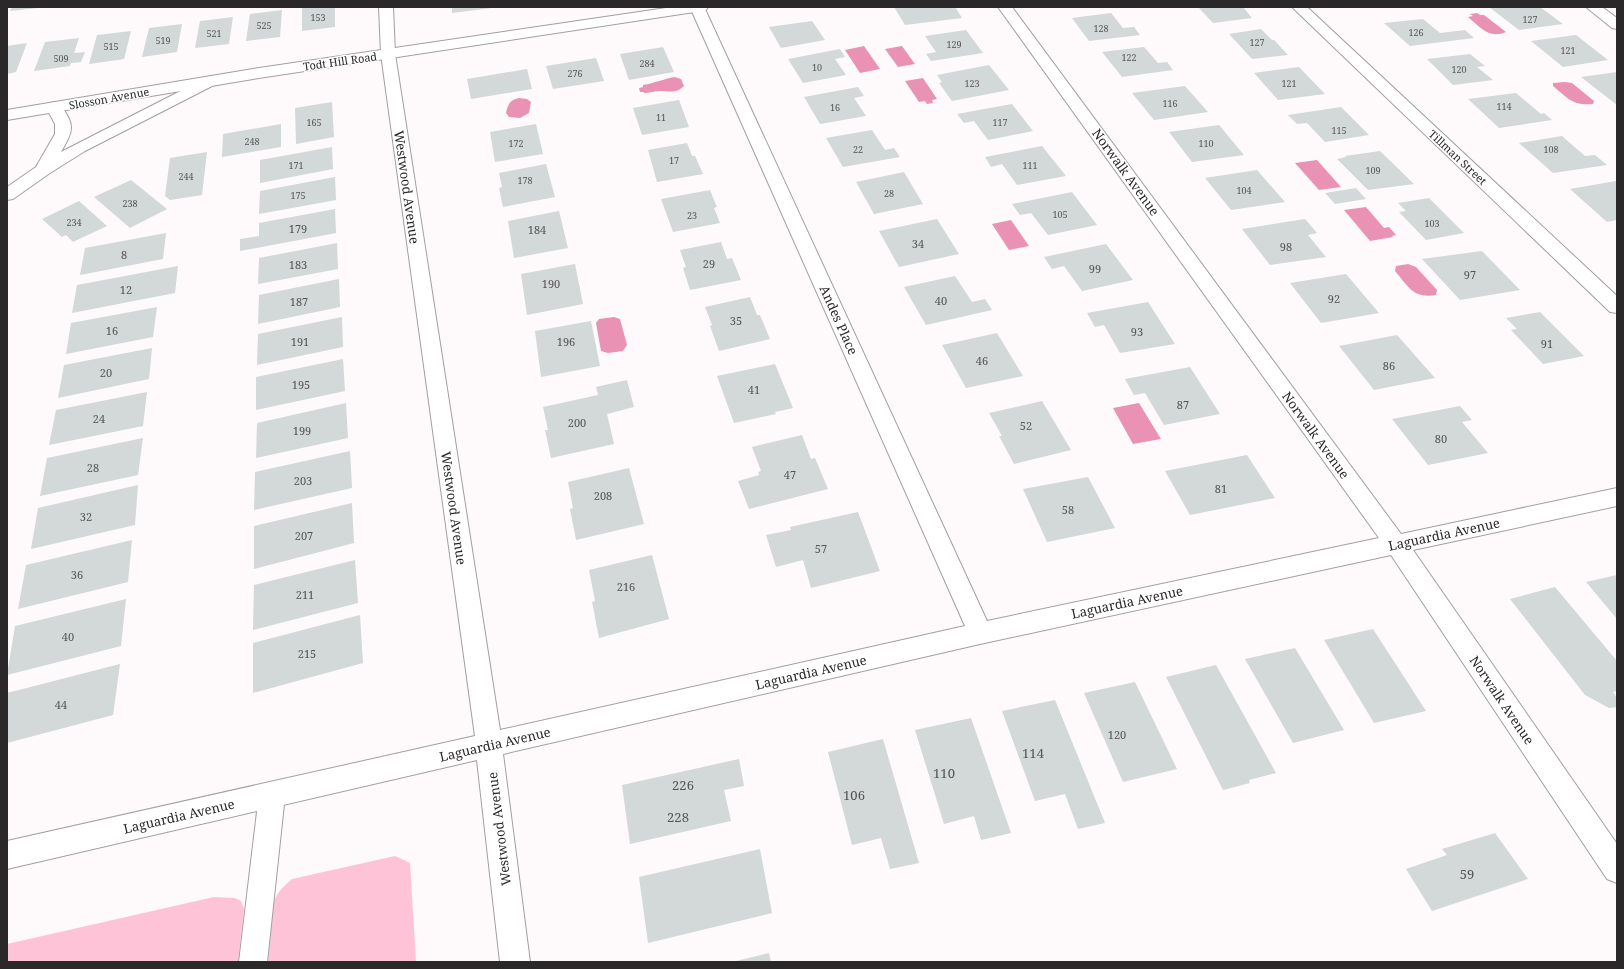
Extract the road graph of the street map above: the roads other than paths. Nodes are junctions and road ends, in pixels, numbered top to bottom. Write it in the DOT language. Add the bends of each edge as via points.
graph roads {
  1 [pos="386,7"];
  2 [pos="698,7"];
  3 [pos="1005,7"];
  4 [pos="1298,7"];
  5 [pos="1593,7"];
  6 [pos="1617,25"];
  7 [pos="388,54"];
  8 [pos="211,81"];
  9 [pos="54,107"];
  10 [pos="7,115"];
  11 [pos="44,169"];
  12 [pos="7,196"];
  13 [pos="1617,307"];
  14 [pos="1617,497"];
  15 [pos="1396,544"];
  16 [pos="980,633"];
  17 [pos="489,746"];
  18 [pos="272,795"];
  19 [pos="7,855"];
  20 [pos="1617,869"];
  21 [pos="253,962"];
  22 [pos="514,962"];
  1 -- 7 [label="street, Westwood Avenue"];
  2 -- 7 [label="street, Todt Hill Road"];
  2 -- 16 [label="street, Andes Place"];
  3 -- 15 [label="street, Norwalk Avenue"];
  4 -- 13 [label="street, Tillman Street"];
  5 -- 6 [label="street"];
  7 -- 8 [label="street, Todt Hill Road"];
  7 -- 17 [label="street, Westwood Avenue"];
  8 -- 9 [label="street, Slosson Avenue"];
  8 -- 11 [label="street, Todt Hill Road" via="124,124"];
  9 -- 10 [label="street, Slosson Avenue"];
  9 -- 11 [label="street" via="63,124 63,134"];
  11 -- 12 [label="street, Todt Hill Road"];
  14 -- 15 [label="street, Laguardia Avenue"];
  15 -- 16 [label="street, Laguardia Avenue"];
  15 -- 20 [label="street, Norwalk Avenue"];
  16 -- 17 [label="street, Laguardia Avenue"];
  17 -- 18 [label="street, Laguardia Avenue"];
  17 -- 22 [label="street, Westwood Avenue"];
  18 -- 19 [label="street, Laguardia Avenue"];
  18 -- 21 [label="lane"];
}
